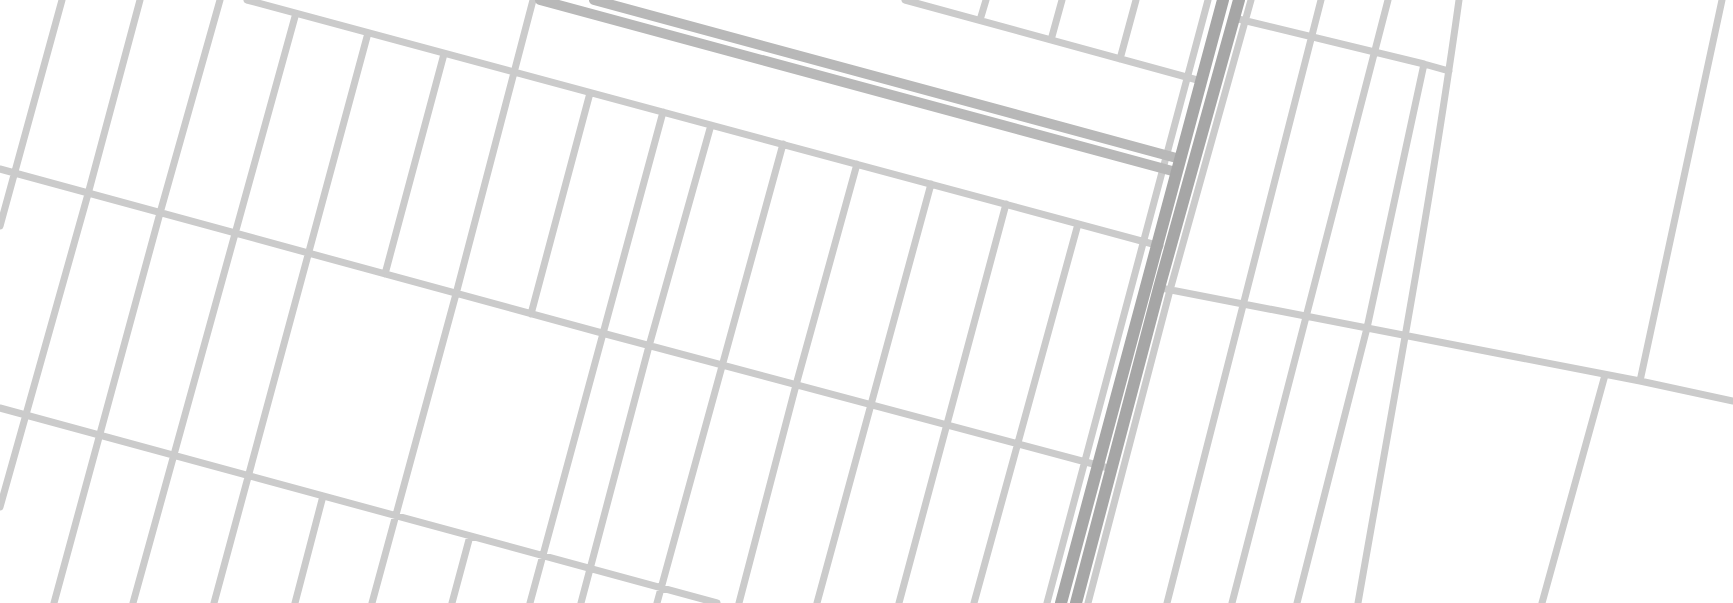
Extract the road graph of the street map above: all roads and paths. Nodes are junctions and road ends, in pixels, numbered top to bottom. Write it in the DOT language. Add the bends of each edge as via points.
graph roads {
  1 [pos="62,0"];
  2 [pos="140,0"];
  3 [pos="220,0"];
  4 [pos="247,0"];
  5 [pos="533,0"];
  6 [pos="540,0"];
  7 [pos="594,0"];
  8 [pos="986,0"];
  9 [pos="1062,0"];
  10 [pos="1136,0"];
  11 [pos="1208,0"];
  12 [pos="1223,0"];
  13 [pos="1239,0"];
  14 [pos="1251,0"];
  15 [pos="1321,0"];
  16 [pos="1388,0"];
  17 [pos="1459,0"];
  18 [pos="1722,0"];
  19 [pos="909,1"];
  20 [pos="296,13"];
  21 [pos="1240,19"];
  22 [pos="980,20"];
  23 [pos="368,33"];
  24 [pos="1311,37"];
  25 [pos="1051,40"];
  26 [pos="1375,52"];
  27 [pos="444,54"];
  28 [pos="1120,59"];
  29 [pos="1424,64"];
  30 [pos="1449,70"];
  31 [pos="514,73"];
  32 [pos="1188,77"];
  33 [pos="1201,81"];
  34 [pos="590,93"];
  35 [pos="664,112"];
  36 [pos="711,125"];
  37 [pos="783,144"];
  38 [pos="1167,155"];
  39 [pos="1180,159"];
  40 [pos="857,164"];
  41 [pos="0,169"];
  42 [pos="1163,169"];
  43 [pos="1176,172"];
  44 [pos="15,173"];
  45 [pos="931,184"];
  46 [pos="88,194"];
  47 [pos="1006,204"];
  48 [pos="160,213"];
  49 [pos="1078,224"];
  50 [pos="0,226"];
  51 [pos="235,234"];
  52 [pos="1144,241"];
  53 [pos="1157,244"];
  54 [pos="1170,248"];
  55 [pos="309,254"];
  56 [pos="385,274"];
  57 [pos="1164,289"];
  58 [pos="456,294"];
  59 [pos="1243,304"];
  60 [pos="531,314"];
  61 [pos="1306,317"];
  62 [pos="1367,328"];
  63 [pos="602,334"];
  64 [pos="1405,336"];
  65 [pos="649,346"];
  66 [pos="722,365"];
  67 [pos="1605,375"];
  68 [pos="1640,381"];
  69 [pos="796,385"];
  70 [pos="1733,401"];
  71 [pos="870,405"];
  72 [pos="0,408"];
  73 [pos="26,415"];
  74 [pos="946,425"];
  75 [pos="100,435"];
  76 [pos="1017,444"];
  77 [pos="174,455"];
  78 [pos="1085,462"];
  79 [pos="1099,466"];
  80 [pos="1112,469"];
  81 [pos="248,475"];
  82 [pos="323,496"];
  83 [pos="0,507"];
  84 [pos="396,516"];
  85 [pos="470,536"];
  86 [pos="543,556"];
  87 [pos="590,568"];
  88 [pos="661,588"];
  89 [pos="54,603"];
  90 [pos="133,603"];
  91 [pos="214,603"];
  92 [pos="295,603"];
  93 [pos="372,603"];
  94 [pos="452,603"];
  95 [pos="530,603"];
  96 [pos="580,603"];
  97 [pos="657,603"];
  98 [pos="717,603"];
  99 [pos="739,603"];
  100 [pos="817,603"];
  101 [pos="899,603"];
  102 [pos="974,603"];
  103 [pos="1047,603"];
  104 [pos="1061,603"];
  105 [pos="1076,603"];
  106 [pos="1088,603"];
  107 [pos="1167,603"];
  108 [pos="1232,603"];
  109 [pos="1297,603"];
  110 [pos="1358,603"];
  111 [pos="1542,603"];
  1 -- 44 [label="street"];
  2 -- 46 [label="street"];
  3 -- 48 [label="street"];
  4 -- 20 [label="street"];
  5 -- 31 [label="street"];
  6 -- 42 [label="main road"];
  7 -- 38 [label="main road"];
  8 -- 22 [label="street"];
  9 -- 25 [label="street"];
  10 -- 28 [label="street"];
  11 -- 32 [label="street"];
  12 -- 33 [label="main road"];
  13 -- 21 [label="main road"];
  14 -- 21 [label="street"];
  15 -- 24 [label="street"];
  16 -- 26 [label="street"];
  17 -- 30 [label="street"];
  18 -- 68 [label="street"];
  19 -- 22 [label="street"];
  20 -- 23 [label="street"];
  20 -- 51 [label="street"];
  21 -- 24 [label="street"];
  21 -- 54 [label="main road"];
  21 -- 57 [label="street"];
  22 -- 25 [label="street"];
  23 -- 27 [label="street"];
  23 -- 55 [label="street"];
  24 -- 26 [label="street"];
  24 -- 59 [label="street"];
  25 -- 28 [label="street"];
  26 -- 29 [label="street"];
  26 -- 61 [label="street"];
  27 -- 31 [label="street"];
  27 -- 56 [label="street"];
  28 -- 32 [label="street"];
  29 -- 30 [label="street"];
  29 -- 62 [label="street"];
  30 -- 64 [label="street"];
  31 -- 34 [label="street"];
  31 -- 58 [label="street"];
  32 -- 33 [label="street"];
  32 -- 38 [label="street"];
  33 -- 39 [label="main road"];
  34 -- 35 [label="street"];
  34 -- 60 [label="street"];
  35 -- 36 [label="street"];
  35 -- 63 [label="street"];
  36 -- 37 [label="street"];
  36 -- 65 [label="street"];
  37 -- 40 [label="street"];
  37 -- 66 [label="street"];
  38 -- 39 [label="main road"];
  38 -- 42 [label="street"];
  39 -- 43 [label="main road"];
  40 -- 45 [label="street"];
  40 -- 69 [label="street"];
  41 -- 44 [label="street"];
  42 -- 43 [label="main road"];
  42 -- 52 [label="street"];
  43 -- 53 [label="main road"];
  44 -- 46 [label="street"];
  44 -- 50 [label="street"];
  45 -- 47 [label="street"];
  45 -- 71 [label="street"];
  46 -- 48 [label="street"];
  46 -- 73 [label="street"];
  47 -- 49 [label="street"];
  47 -- 74 [label="street"];
  48 -- 51 [label="street"];
  48 -- 75 [label="street"];
  49 -- 52 [label="street"];
  49 -- 76 [label="street"];
  51 -- 55 [label="street"];
  51 -- 77 [label="street"];
  52 -- 53 [label="street"];
  52 -- 78 [label="street"];
  53 -- 54 [label="street"];
  53 -- 79 [label="main road"];
  54 -- 57 [label="main road"];
  55 -- 56 [label="street"];
  55 -- 81 [label="street"];
  56 -- 58 [label="street"];
  57 -- 59 [label="street"];
  57 -- 80 [label="main road"];
  57 -- 106 [label="street"];
  58 -- 60 [label="street"];
  58 -- 84 [label="street"];
  59 -- 61 [label="street"];
  59 -- 107 [label="street"];
  60 -- 63 [label="street"];
  61 -- 62 [label="street"];
  61 -- 108 [label="street"];
  62 -- 64 [label="street"];
  62 -- 109 [label="street"];
  63 -- 65 [label="street"];
  63 -- 86 [label="street"];
  64 -- 67 [label="street"];
  64 -- 110 [label="street"];
  65 -- 66 [label="street"];
  65 -- 87 [label="street"];
  66 -- 69 [label="street"];
  66 -- 88 [label="street"];
  67 -- 68 [label="street"];
  67 -- 111 [label="street"];
  68 -- 70 [label="street"];
  69 -- 71 [label="street"];
  69 -- 99 [label="street"];
  71 -- 74 [label="street"];
  71 -- 100 [label="street"];
  72 -- 73 [label="street"];
  73 -- 75 [label="street"];
  73 -- 83 [label="street"];
  74 -- 76 [label="street"];
  74 -- 101 [label="street"];
  75 -- 77 [label="street"];
  75 -- 89 [label="street"];
  76 -- 78 [label="street"];
  76 -- 102 [label="street"];
  77 -- 81 [label="street"];
  77 -- 90 [label="street"];
  78 -- 79 [label="street"];
  78 -- 103 [label="street"];
  79 -- 80 [label="street"];
  79 -- 104 [label="main road"];
  80 -- 105 [label="main road"];
  81 -- 82 [label="street"];
  81 -- 91 [label="street"];
  82 -- 84 [label="street"];
  82 -- 92 [label="street"];
  84 -- 85 [label="street"];
  84 -- 93 [label="street"];
  85 -- 86 [label="street"];
  85 -- 94 [label="street"];
  86 -- 87 [label="street"];
  86 -- 95 [label="street"];
  87 -- 88 [label="street"];
  87 -- 96 [label="street"];
  88 -- 97 [label="street"];
  88 -- 98 [label="street"];
}
